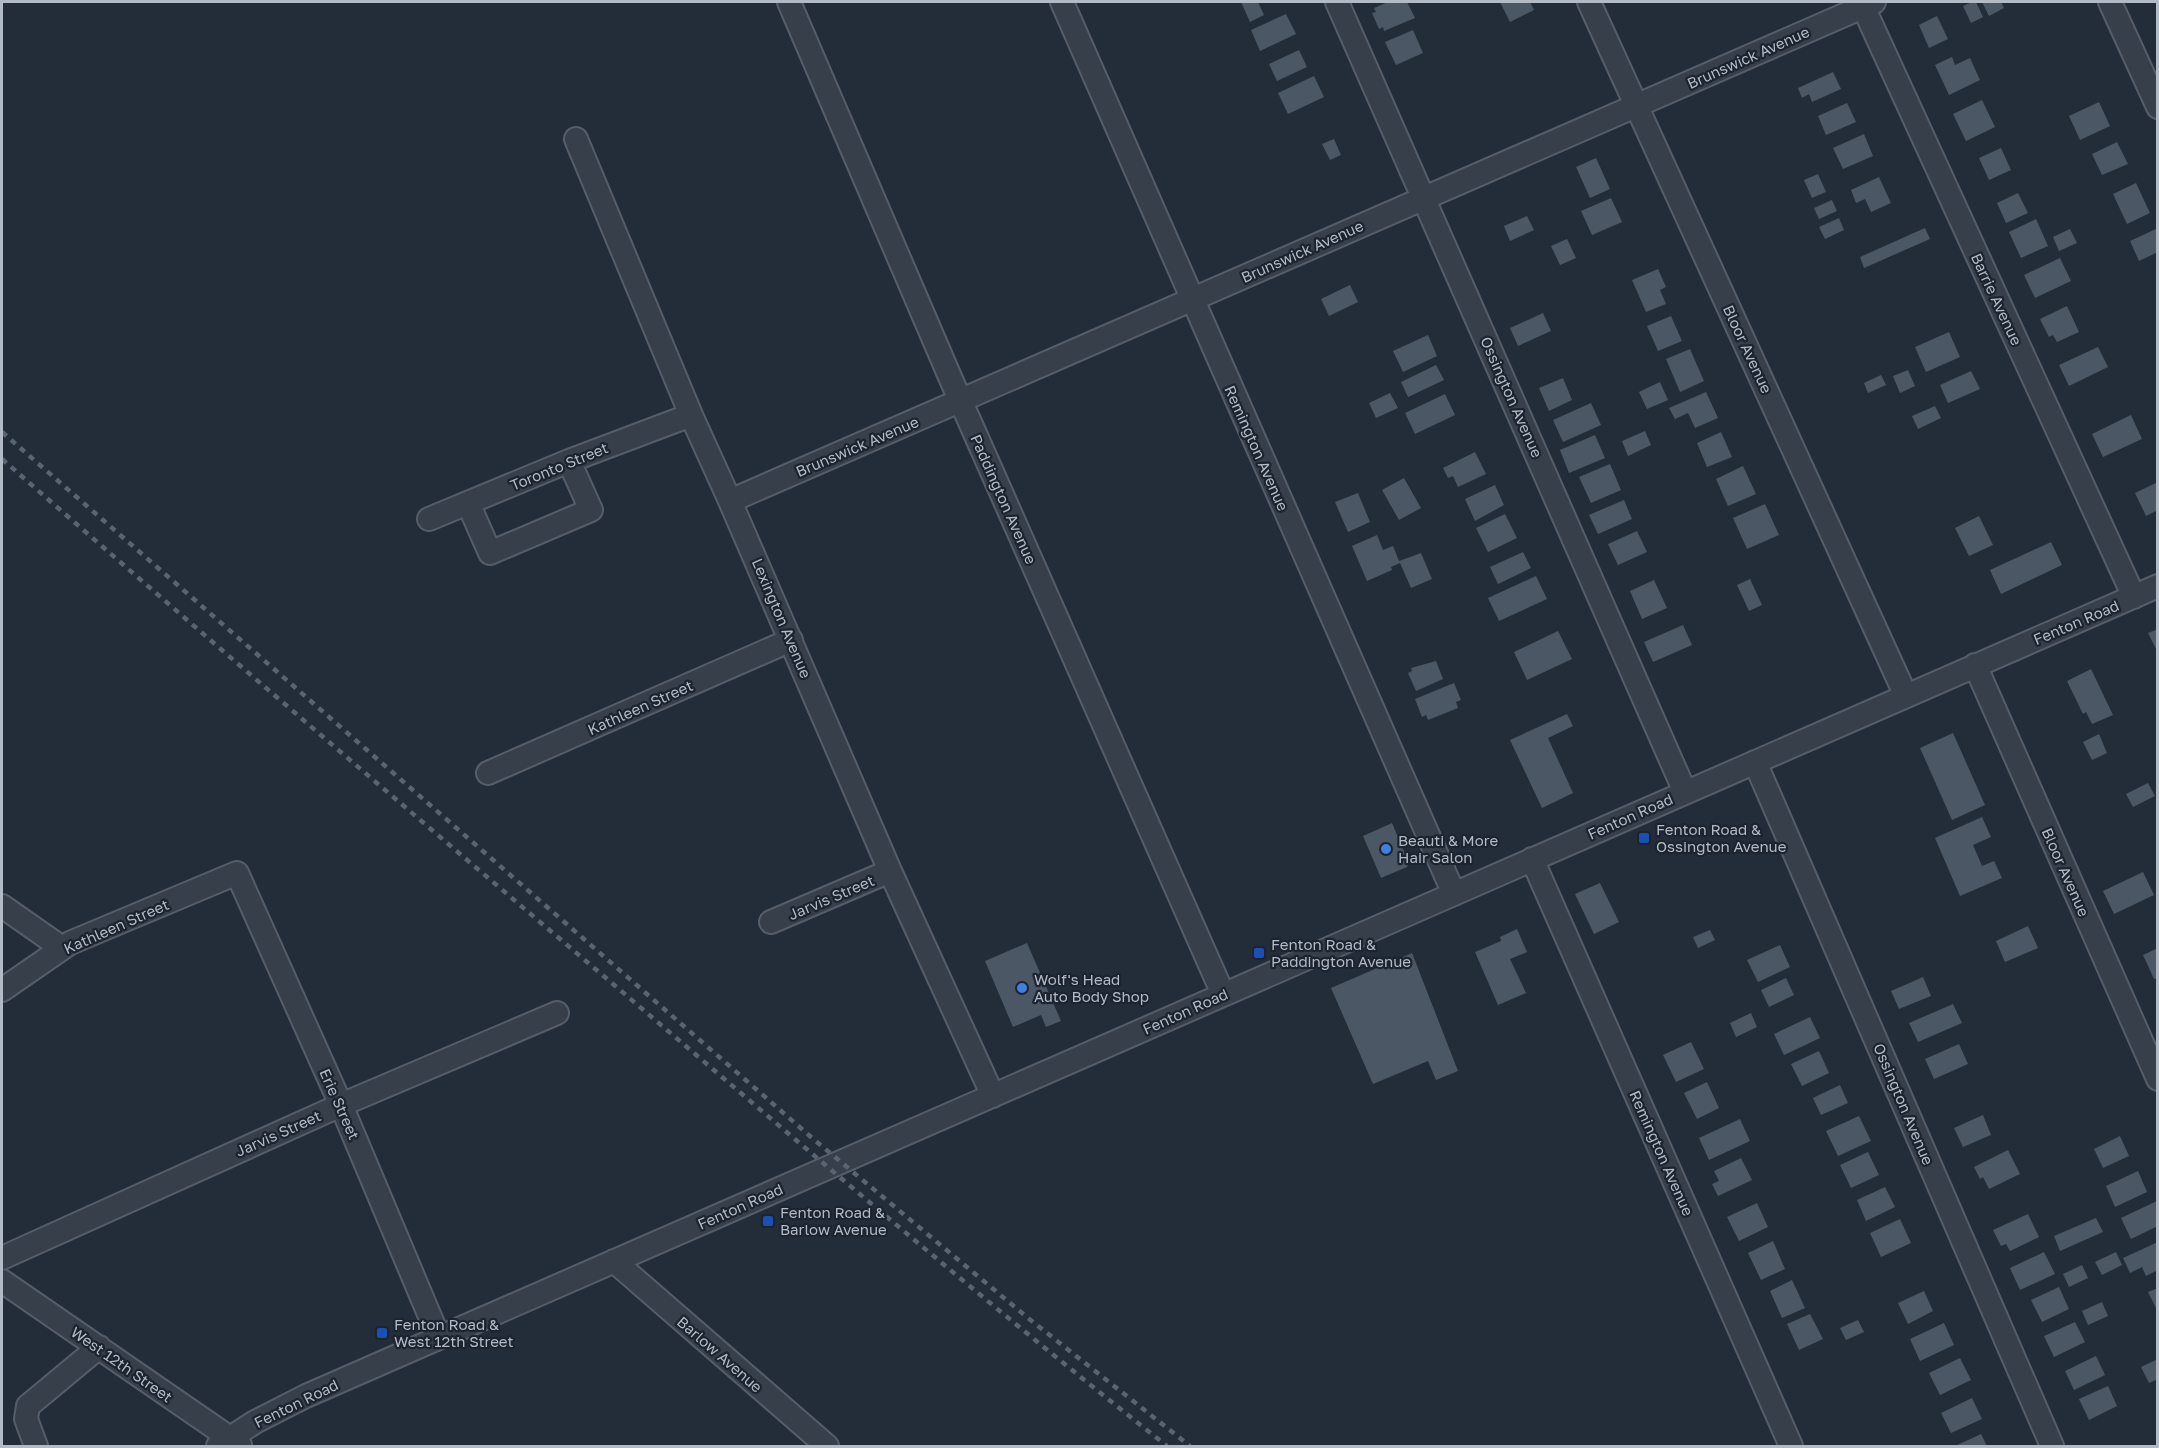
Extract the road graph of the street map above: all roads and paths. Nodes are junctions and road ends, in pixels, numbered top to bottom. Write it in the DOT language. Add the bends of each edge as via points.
graph roads {
  1 [pos="789,2"];
  2 [pos="1062,2"];
  3 [pos="1337,2"];
  4 [pos="1589,2"];
  5 [pos="2110,2"];
  6 [pos="1866,3"];
  7 [pos="1637,106"];
  8 [pos="2157,107"];
  9 [pos="576,139"];
  10 [pos="1424,197"];
  11 [pos="1191,300"];
  12 [pos="961,402"];
  13 [pos="691,415"];
  14 [pos="569,460"];
  15 [pos="730,501"];
  16 [pos="468,502"];
  17 [pos="429,519"];
  18 [pos="2157,586"];
  19 [pos="2134,597"];
  20 [pos="791,640"];
  21 [pos="1975,665"];
  22 [pos="1906,696"];
  23 [pos="1755,762"];
  24 [pos="488,773"];
  25 [pos="1685,792"];
  26 [pos="1532,859"];
  27 [pos="890,872"];
  28 [pos="237,873"];
  29 [pos="1454,894"];
  30 [pos="2,906"];
  31 [pos="771,922"];
  32 [pos="62,948"];
  33 [pos="2,990"];
  34 [pos="1223,994"];
  35 [pos="557,1013"];
  36 [pos="2157,1078"];
  37 [pos="993,1096"];
  38 [pos="341,1105"];
  39 [pos="2,1258"];
  40 [pos="614,1262"];
  41 [pos="2,1281"];
  42 [pos="439,1338"];
  43 [pos="99,1347"];
  44 [pos="230,1444"];
  45 [pos="36,1446"];
  46 [pos="827,1446"];
  47 [pos="1791,1446"];
  48 [pos="2052,1446"];
  1 -- 12 [label="street, Paddington Avenue"];
  2 -- 11 [label="street, Remington Avenue"];
  3 -- 10 [label="street, Ossington Avenue"];
  4 -- 7 [label="street, Bloor Avenue"];
  5 -- 8 [label="street"];
  6 -- 7 [label="street, Brunswick Avenue"];
  6 -- 19 [label="street, Barrie Avenue"];
  7 -- 10 [label="street, Brunswick Avenue"];
  7 -- 22 [label="street, Bloor Avenue"];
  9 -- 13 [label="street, Lexington Avenue"];
  10 -- 11 [label="street, Brunswick Avenue"];
  10 -- 25 [label="street, Ossington Avenue"];
  11 -- 12 [label="street, Brunswick Avenue"];
  11 -- 29 [label="street, Remington Avenue"];
  12 -- 15 [label="street, Brunswick Avenue"];
  12 -- 34 [label="street, Paddington Avenue"];
  13 -- 14 [label="street, Toronto Street"];
  13 -- 15 [label="street, Lexington Avenue"];
  14 -- 16 [label="street, Toronto Street"];
  14 -- 16 [label="street" via="591,510 490,553"];
  15 -- 20 [label="street, Lexington Avenue"];
  16 -- 17 [label="street, Toronto Street"];
  18 -- 19 [label="street, Fenton Road"];
  19 -- 21 [label="street, Fenton Road"];
  20 -- 24 [label="street, Kathleen Street"];
  20 -- 27 [label="street, Lexington Avenue"];
  21 -- 22 [label="street, Fenton Road"];
  21 -- 36 [label="street, Bloor Avenue"];
  22 -- 23 [label="street, Fenton Road"];
  23 -- 25 [label="street, Fenton Road"];
  23 -- 48 [label="street, Ossington Avenue"];
  25 -- 26 [label="street, Fenton Road"];
  26 -- 29 [label="street, Fenton Road"];
  26 -- 47 [label="street, Remington Avenue"];
  27 -- 31 [label="street, Jarvis Street"];
  27 -- 37 [label="street, Lexington Avenue"];
  28 -- 32 [label="street, Kathleen Street"];
  28 -- 38 [label="street, Erie Street"];
  29 -- 34 [label="street, Fenton Road"];
  30 -- 32 [label="street"];
  32 -- 33 [label="street, Kathleen Street"];
  34 -- 37 [label="street, Fenton Road"];
  35 -- 38 [label="street, Jarvis Street"];
  37 -- 40 [label="street, Fenton Road"];
  38 -- 39 [label="street, Jarvis Street"];
  38 -- 42 [label="street, Erie Street"];
  40 -- 42 [label="street, Fenton Road"];
  40 -- 46 [label="street, Barlow Avenue"];
  41 -- 43 [label="street, West 12th Street"];
  42 -- 44 [label="street, Fenton Road" via="306,1396"];
  43 -- 44 [label="street, West 12th Street"];
  43 -- 45 [label="street" via="28,1406 26,1419"];
}
